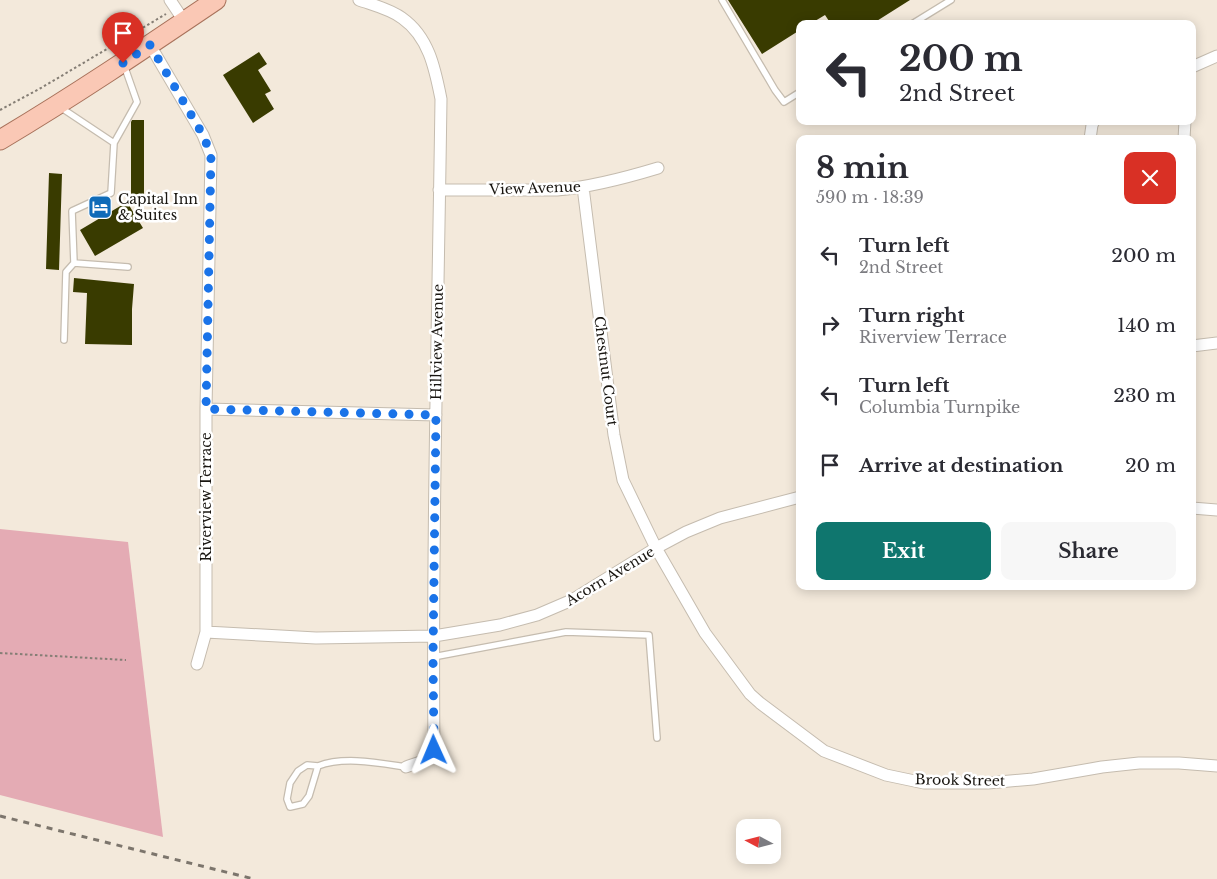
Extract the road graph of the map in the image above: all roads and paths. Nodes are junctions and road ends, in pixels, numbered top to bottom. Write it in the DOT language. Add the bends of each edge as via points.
graph roads {
  1 [pos="216,0"];
  2 [pos="359,0"];
  3 [pos="722,0"];
  4 [pos="950,0"];
  5 [pos="177,10"];
  6 [pos="918,20"];
  7 [pos="150,45"];
  8 [pos="1217,56"];
  9 [pos="123,63"];
  10 [pos="1196,65"];
  11 [pos="796,94"];
  12 [pos="57,105"];
  13 [pos="0,110"];
  14 [pos="0,140"];
  15 [pos="114,143"];
  16 [pos="658,168"];
  17 [pos="584,187"];
  18 [pos="440,190"];
  19 [pos="74,263"];
  20 [pos="128,267"];
  21 [pos="64,340"];
  22 [pos="1217,343"];
  23 [pos="1196,346"];
  24 [pos="206,409"];
  25 [pos="436,415"];
  26 [pos="796,498"];
  27 [pos="1196,508"];
  28 [pos="1217,510"];
  29 [pos="656,548"];
  30 [pos="206,632"];
  31 [pos="434,636"];
  32 [pos="0,654"];
  33 [pos="433,657"];
  34 [pos="126,660"];
  35 [pos="197,664"];
  36 [pos="657,738"];
  37 [pos="318,766"];
  38 [pos="1217,766"];
  39 [pos="406,767"];
  1 -- 5 [label="main road"];
  2 -- 18 [label="street, Hillview Avenue" via="402,18 414,29 429,52 441,99"];
  3 -- 11 [label="lane" via="784,102"];
  4 -- 6 [label="lane"];
  5 -- 7 [label="main road"];
  5 -- 13 [label="path"];
  7 -- 9 [label="main road"];
  7 -- 24 [label="street, Riverview Terrace" via="203,135 211,155"];
  8 -- 10 [label="street"];
  9 -- 12 [label="main road"];
  9 -- 15 [label="lane" via="137,102"];
  12 -- 14 [label="main road"];
  12 -- 15 [label="lane"];
  15 -- 19 [label="lane" via="111,193 72,211"];
  16 -- 17 [label="street, View Avenue"];
  17 -- 18 [label="street, View Avenue"];
  17 -- 29 [label="street, Chestnut Court" via="614,435 623,480"];
  18 -- 25 [label="street, Hillview Avenue"];
  19 -- 20 [label="lane"];
  19 -- 21 [label="lane" via="66,272"];
  22 -- 23 [label="street"];
  24 -- 25 [label="street"];
  24 -- 30 [label="street, Riverview Terrace"];
  25 -- 31 [label="street, Hillview Avenue"];
  26 -- 29 [label="street, Acorn Avenue" via="720,518"];
  27 -- 28 [label="street"];
  29 -- 31 [label="street, Acorn Avenue" via="572,600 537,615"];
  29 -- 38 [label="street, Brook Street" via="705,633 750,694 824,751 886,775 924,783 1033,779 1139,764"];
  30 -- 31 [label="street, Acorn Avenue" via="316,638"];
  30 -- 35 [label="street, Riverview Terrace"];
  31 -- 33 [label="street, Hillview Avenue"];
  32 -- 34 [label="path"];
  33 -- 36 [label="lane" via="566,632 649,635"];
  33 -- 39 [label="street, Hillview Avenue" via="433,754"];
  37 -- 37 [label="lane" via="304,804 290,807 287,799 290,783 298,771 307,765"];
  37 -- 39 [label="lane" via="329,762 364,761"];
}
